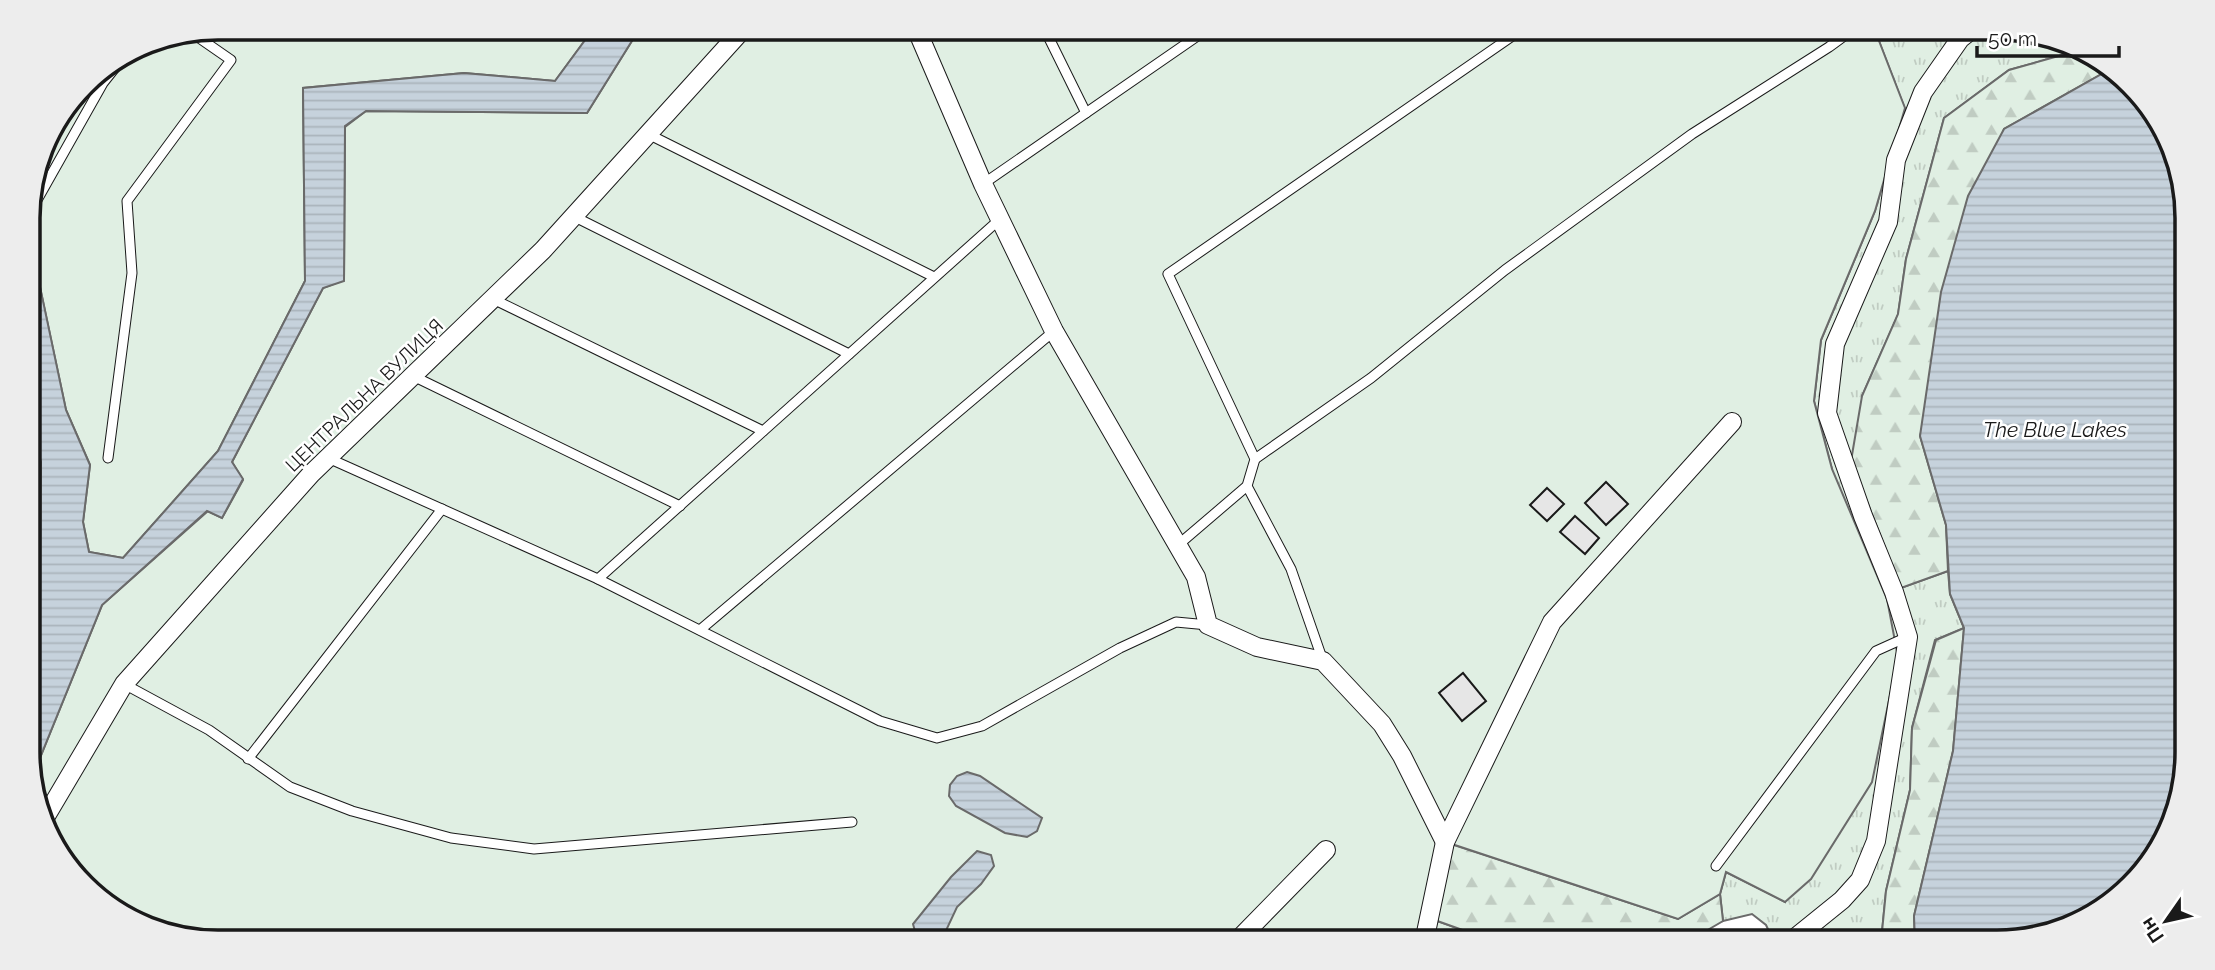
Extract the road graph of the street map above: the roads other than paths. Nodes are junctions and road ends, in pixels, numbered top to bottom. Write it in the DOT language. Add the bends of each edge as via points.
graph roads {
  1 [pos="733,40"];
  2 [pos="921,40"];
  3 [pos="1050,40"];
  4 [pos="1192,40"];
  5 [pos="1507,40"];
  6 [pos="1838,40"];
  7 [pos="1955,40"];
  8 [pos="204,41"];
  9 [pos="104,82"];
  10 [pos="1086,113"];
  11 [pos="648,134"];
  12 [pos="983,184"];
  13 [pos="43,192"];
  14 [pos="573,216"];
  15 [pos="1000,219"];
  16 [pos="934,277"];
  17 [pos="493,299"];
  18 [pos="1054,331"];
  19 [pos="849,354"];
  20 [pos="413,376"];
  21 [pos="1732,422"];
  22 [pos="763,431"];
  23 [pos="108,458"];
  24 [pos="328,458"];
  25 [pos="1255,459"];
  26 [pos="1247,486"];
  27 [pos="680,506"];
  28 [pos="442,509"];
  29 [pos="1178,545"];
  30 [pos="598,579"];
  31 [pos="1208,625"];
  32 [pos="700,630"];
  33 [pos="1908,637"];
  34 [pos="1323,661"];
  35 [pos="124,684"];
  36 [pos="248,759"];
  37 [pos="50,809"];
  38 [pos="852,822"];
  39 [pos="1445,842"];
  40 [pos="1326,850"];
  41 [pos="1716,866"];
  42 [pos="1248,929"];
  43 [pos="1427,929"];
  44 [pos="1806,929"];
  1 -- 11 [label="street, ЦЕНТРАЛЬНА ВУЛИЦЯ"];
  2 -- 12 [label="street"];
  3 -- 10 [label="lane"];
  4 -- 10 [label="lane"];
  5 -- 25 [label="lane" via="1168,274"];
  6 -- 25 [label="lane" via="1692,134"];
  7 -- 33 [label="street" via="1923,92 1896,160 1888,222 1835,344 1826,413"];
  8 -- 23 [label="lane" via="230,60 127,201 132,273"];
  9 -- 13 [label="lane"];
  10 -- 12 [label="lane"];
  11 -- 14 [label="street, ЦЕНТРАЛЬНА ВУЛИЦЯ"];
  11 -- 16 [label="lane"];
  12 -- 15 [label="street"];
  14 -- 17 [label="street, ЦЕНТРАЛЬНА ВУЛИЦЯ"];
  14 -- 19 [label="lane"];
  15 -- 16 [label="lane"];
  15 -- 18 [label="street"];
  16 -- 19 [label="lane"];
  17 -- 20 [label="street, ЦЕНТРАЛЬНА ВУЛИЦЯ"];
  17 -- 22 [label="lane"];
  18 -- 29 [label="street"];
  18 -- 32 [label="lane"];
  19 -- 22 [label="lane"];
  20 -- 24 [label="street, ЦЕНТРАЛЬНА ВУЛИЦЯ"];
  20 -- 27 [label="lane"];
  21 -- 39 [label="street" via="1552,622"];
  22 -- 27 [label="lane"];
  24 -- 28 [label="lane"];
  24 -- 35 [label="street, ЦЕНТРАЛЬНА ВУЛИЦЯ"];
  25 -- 26 [label="lane"];
  26 -- 29 [label="lane"];
  26 -- 34 [label="lane" via="1291,569"];
  27 -- 30 [label="lane"];
  28 -- 30 [label="lane"];
  28 -- 36 [label="lane"];
  29 -- 31 [label="street" via="1196,577"];
  30 -- 32 [label="lane"];
  31 -- 32 [label="lane" via="1176,622 1120,648 982,726 937,738 880,721"];
  31 -- 34 [label="street" via="1257,647"];
  33 -- 41 [label="lane" via="1876,651"];
  33 -- 44 [label="street" via="1876,841 1860,880"];
  34 -- 39 [label="street" via="1382,724"];
  35 -- 36 [label="lane" via="209,730"];
  35 -- 37 [label="street, ЦЕНТРАЛЬНА ВУЛИЦЯ"];
  36 -- 38 [label="lane" via="290,787 352,811 451,838 534,849"];
  39 -- 43 [label="street"];
  40 -- 42 [label="street"];
}
